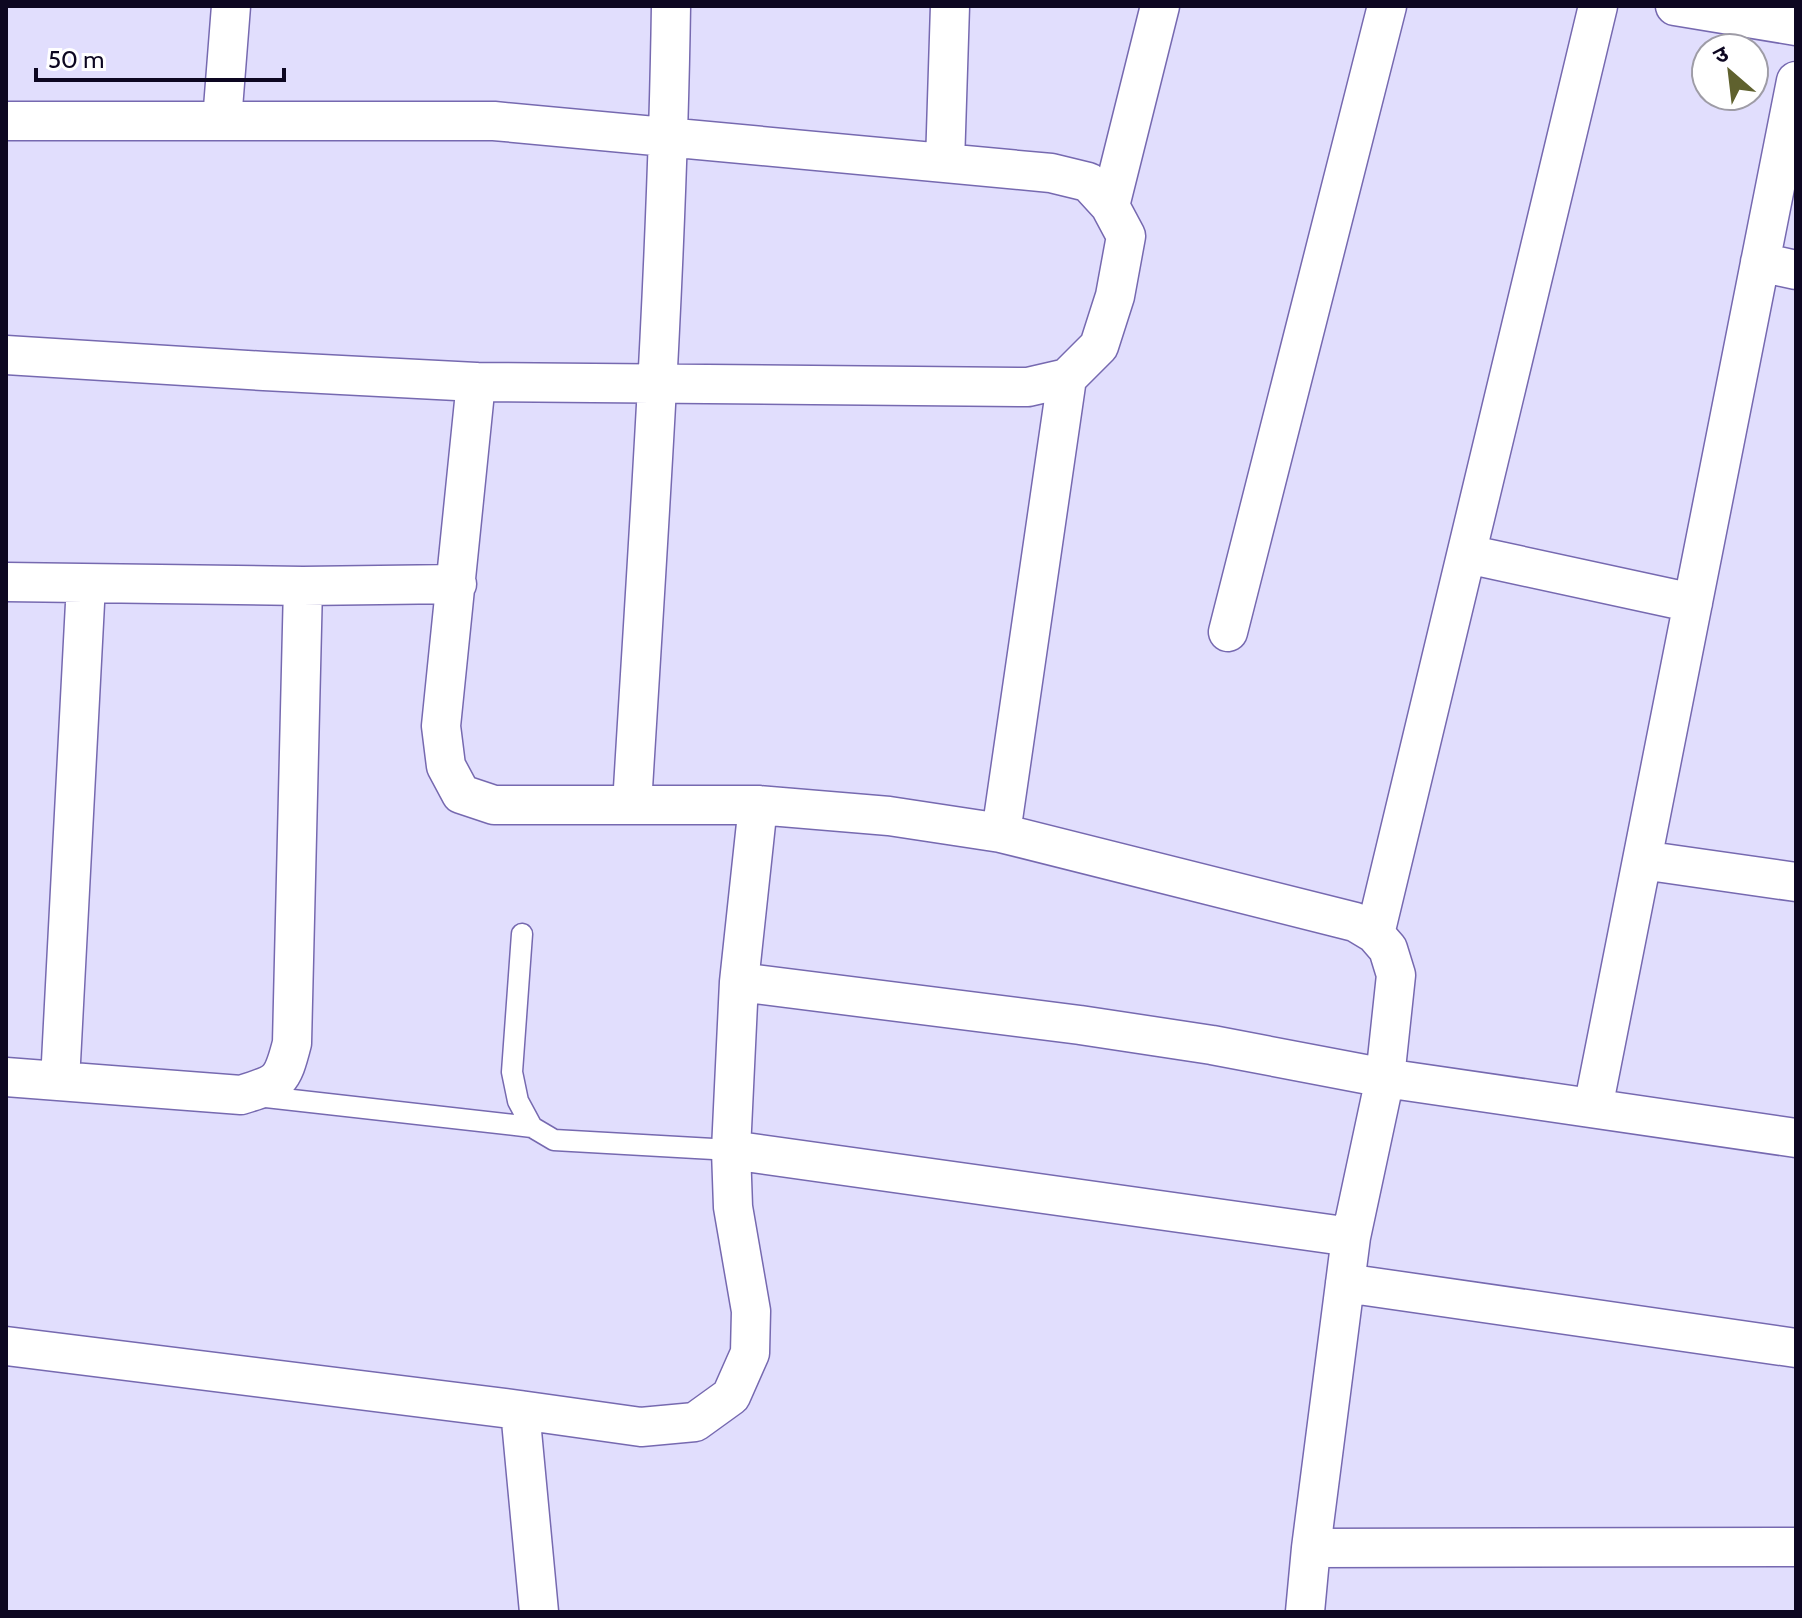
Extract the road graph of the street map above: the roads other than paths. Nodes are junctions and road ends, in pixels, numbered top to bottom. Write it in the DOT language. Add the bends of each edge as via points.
graph roads {
  1 [pos="231,6"];
  2 [pos="671,6"];
  3 [pos="950,6"];
  4 [pos="1160,6"];
  5 [pos="1387,6"];
  6 [pos="1598,6"];
  7 [pos="1675,6"];
  8 [pos="1796,26"];
  9 [pos="1796,81"];
  10 [pos="6,121"];
  11 [pos="222,121"];
  12 [pos="669,137"];
  13 [pos="945,163"];
  14 [pos="1110,206"];
  15 [pos="1778,266"];
  16 [pos="6,355"];
  17 [pos="1067,378"];
  18 [pos="476,382"];
  19 [pos="657,383"];
  20 [pos="1467,554"];
  21 [pos="6,582"];
  22 [pos="86,584"];
  23 [pos="457,584"];
  24 [pos="303,586"];
  25 [pos="1693,603"];
  26 [pos="1228,632"];
  27 [pos="632,805"];
  28 [pos="758,805"];
  29 [pos="1001,833"];
  30 [pos="1642,860"];
  31 [pos="1796,882"];
  32 [pos="522,934"];
  33 [pos="1375,934"];
  34 [pos="739,982"];
  35 [pos="6,1077"];
  36 [pos="1385,1078"];
  37 [pos="60,1081"];
  38 [pos="241,1095"];
  39 [pos="1593,1108"];
  40 [pos="532,1127"];
  41 [pos="1796,1138"];
  42 [pos="731,1150"];
  43 [pos="1351,1237"];
  44 [pos="1345,1283"];
  45 [pos="6,1346"];
  46 [pos="1796,1348"];
  47 [pos="520,1410"];
  48 [pos="1796,1547"];
  49 [pos="1311,1548"];
  50 [pos="539,1612"];
  51 [pos="1305,1612"];
  1 -- 11 [label="street"];
  2 -- 12 [label="street"];
  3 -- 13 [label="street"];
  4 -- 14 [label="street"];
  5 -- 26 [label="street"];
  6 -- 20 [label="street"];
  7 -- 8 [label="street"];
  9 -- 15 [label="street"];
  10 -- 11 [label="street"];
  11 -- 12 [label="street" via="494,121"];
  12 -- 13 [label="street"];
  12 -- 19 [label="street"];
  13 -- 14 [label="street" via="1051,173 1088,182"];
  14 -- 17 [label="street" via="1126,236 1115,296 1099,346"];
  15 -- 25 [label="street"];
  16 -- 18 [label="street"];
  17 -- 19 [label="street" via="1028,387"];
  17 -- 29 [label="street"];
  18 -- 19 [label="street"];
  18 -- 23 [label="street"];
  19 -- 27 [label="street"];
  20 -- 25 [label="street"];
  20 -- 33 [label="street"];
  21 -- 22 [label="street"];
  22 -- 24 [label="street"];
  22 -- 37 [label="street"];
  23 -- 24 [label="street"];
  23 -- 27 [label="street" via="441,726 446,766 461,794 494,805"];
  24 -- 38 [label="street" via="292,1043 285,1071 270,1086"];
  25 -- 30 [label="street"];
  27 -- 28 [label="street"];
  28 -- 29 [label="street" via="889,816"];
  28 -- 34 [label="street"];
  29 -- 33 [label="street" via="1355,922"];
  30 -- 31 [label="street"];
  30 -- 39 [label="street"];
  32 -- 40 [label="lane" via="512,1072 518,1101"];
  33 -- 36 [label="street" via="1388,949 1396,975"];
  34 -- 36 [label="street" via="1080,1025"];
  34 -- 42 [label="street"];
  35 -- 37 [label="street"];
  36 -- 39 [label="street"];
  36 -- 43 [label="street"];
  37 -- 38 [label="street"];
  38 -- 40 [label="lane"];
  39 -- 41 [label="street"];
  40 -- 42 [label="lane" via="554,1140"];
  42 -- 43 [label="street"];
  42 -- 47 [label="street" via="733,1207 751,1311 750,1353 731,1396 695,1422 641,1427"];
  43 -- 44 [label="street"];
  44 -- 46 [label="street"];
  44 -- 49 [label="street"];
  45 -- 47 [label="street"];
  47 -- 50 [label="street"];
  48 -- 49 [label="street"];
  49 -- 51 [label="street"];
}
